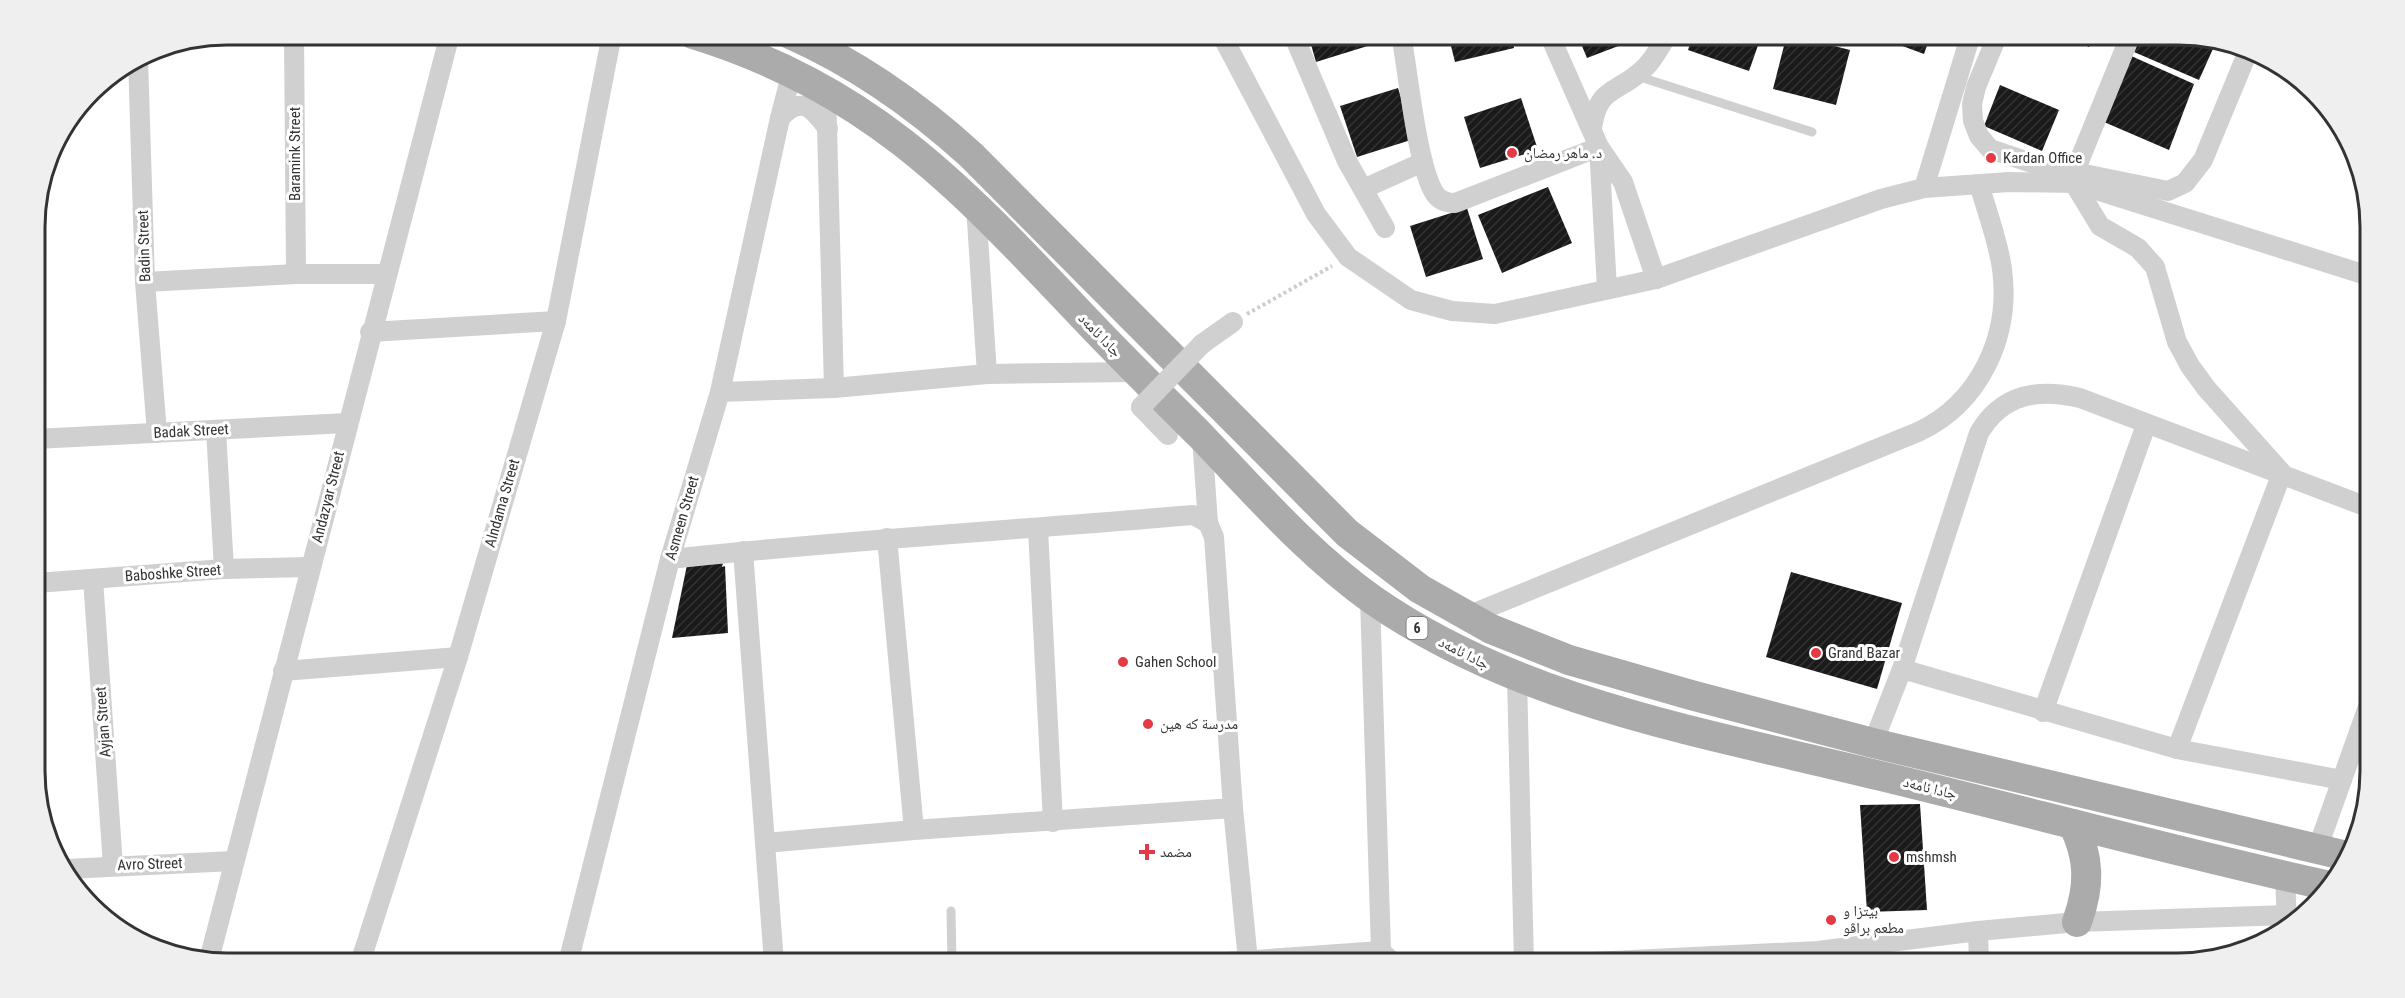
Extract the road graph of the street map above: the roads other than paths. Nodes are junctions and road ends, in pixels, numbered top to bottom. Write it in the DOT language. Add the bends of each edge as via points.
graph roads {
  1 [pos="294,45"];
  2 [pos="447,45"];
  3 [pos="610,45"];
  4 [pos="735,45"];
  5 [pos="811,45"];
  6 [pos="1227,45"];
  7 [pos="1298,45"];
  8 [pos="1403,45"];
  9 [pos="1554,45"];
  10 [pos="1661,45"];
  11 [pos="1968,45"];
  12 [pos="1993,45"];
  13 [pos="2127,45"];
  14 [pos="2245,58"];
  15 [pos="138,69"];
  16 [pos="792,72"];
  17 [pos="1637,76"];
  18 [pos="826,90"];
  19 [pos="780,118"];
  20 [pos="1592,128"];
  21 [pos="828,129"];
  22 [pos="1812,132"];
  23 [pos="1599,147"];
  24 [pos="1423,162"];
  25 [pos="2075,177"];
  26 [pos="1979,184"];
  27 [pos="1924,188"];
  28 [pos="1363,189"];
  29 [pos="976,206"];
  30 [pos="1385,228"];
  31 [pos="2360,273"];
  32 [pos="296,274"];
  33 [pos="385,274"];
  34 [pos="1656,279"];
  35 [pos="145,282"];
  36 [pos="1607,289"];
  37 [pos="556,321"];
  38 [pos="1233,322"];
  39 [pos="370,332"];
  40 [pos="1135,372"];
  41 [pos="987,374"];
  42 [pos="834,388"];
  43 [pos="720,392"];
  44 [pos="347,423"];
  45 [pos="2146,425"];
  46 [pos="216,430"];
  47 [pos="157,433"];
  48 [pos="1168,435"];
  49 [pos="1202,437"];
  50 [pos="45,439"];
  51 [pos="2282,473"];
  52 [pos="2360,504"];
  53 [pos="1208,523"];
  54 [pos="1038,529"];
  55 [pos="887,538"];
  56 [pos="743,551"];
  57 [pos="670,559"];
  58 [pos="310,567"];
  59 [pos="224,569"];
  60 [pos="93,579"];
  61 [pos="45,582"];
  62 [pos="1370,598"];
  63 [pos="1467,616"];
  64 [pos="458,657"];
  65 [pos="1902,669"];
  66 [pos="283,671"];
  67 [pos="1517,678"];
  68 [pos="2043,712"];
  69 [pos="2360,729"];
  70 [pos="1873,742"];
  71 [pos="2176,749"];
  72 [pos="2342,780"];
  73 [pos="1233,808"];
  74 [pos="1053,822"];
  75 [pos="2073,824"];
  76 [pos="914,830"];
  77 [pos="765,843"];
  78 [pos="2318,850"];
  79 [pos="2340,854"];
  80 [pos="234,861"];
  81 [pos="113,866"];
  82 [pos="74,868"];
  83 [pos="2285,876"];
  84 [pos="2320,884"];
  85 [pos="951,910"];
  86 [pos="2287,917"];
  87 [pos="2280,921"];
  88 [pos="2078,922"];
  89 [pos="1978,931"];
  90 [pos="211,952"];
  91 [pos="363,953"];
  92 [pos="571,953"];
  93 [pos="773,953"];
  94 [pos="952,953"];
  95 [pos="1247,953"];
  96 [pos="1387,953"];
  97 [pos="1524,953"];
  98 [pos="1843,953"];
  99 [pos="1979,953"];
  1 -- 32 [label="street, Baramink Street"];
  2 -- 33 [label="street, Andazyar Street"];
  3 -- 37 [label="street, Alndama Street"];
  4 -- 16 [label="main road, جادا ئامەد / 6"];
  5 -- 63 [label="main road, جادا ئامەد / 6" via="854,67 927,115 1347,534 1420,589"];
  6 -- 36 [label="street" via="1316,214 1348,257 1411,300 1452,311 1496,314"];
  7 -- 28 [label="street" via="1347,161"];
  8 -- 24 [label="street"];
  9 -- 20 [label="street"];
  10 -- 17 [label="street"];
  11 -- 27 [label="street"];
  12 -- 25 [label="street" via="1972,104 1979,136 1990,149"];
  13 -- 25 [label="street"];
  14 -- 25 [label="street" via="2203,160 2185,183 2169,191"];
  15 -- 35 [label="street, Badin Street"];
  16 -- 18 [label="main road, جادا ئامەد / 6"];
  16 -- 19 [label="street, Asmeen Street"];
  17 -- 20 [label="street" via="1604,95"];
  17 -- 22 [label="lane"];
  18 -- 21 [label="street"];
  18 -- 29 [label="main road, جادا ئامەد / 6" via="903,141"];
  19 -- 21 [label="street" via="792,107 804,105 816,111"];
  19 -- 43 [label="street, Asmeen Street"];
  20 -- 23 [label="street"];
  21 -- 42 [label="street"];
  23 -- 24 [label="street" via="1455,203 1434,193"];
  23 -- 34 [label="street" via="1623,182"];
  23 -- 36 [label="street"];
  24 -- 28 [label="street"];
  25 -- 26 [label="street"];
  25 -- 31 [label="street"];
  25 -- 51 [label="street" via="2100,226 2138,248 2155,267 2177,342 2190,366"];
  26 -- 27 [label="street"];
  26 -- 63 [label="street" via="2002,267 2003,312 1984,371 1956,409 1918,432"];
  27 -- 34 [label="street" via="1837,213"];
  28 -- 30 [label="street"];
  29 -- 40 [label="main road, جادا ئامەد / 6"];
  29 -- 41 [label="street"];
  32 -- 33 [label="street"];
  32 -- 35 [label="street"];
  33 -- 39 [label="street, Andazyar Street"];
  34 -- 36 [label="street"];
  35 -- 47 [label="street, Badin Street"];
  37 -- 39 [label="street"];
  37 -- 64 [label="street, Alndama Street"];
  38 -- 48 [label="street, bridge" via="1202,344 1141,407"];
  39 -- 44 [label="street, Andazyar Street"];
  40 -- 41 [label="street"];
  40 -- 49 [label="main road, جادا ئامەد / 6"];
  41 -- 42 [label="street"];
  42 -- 43 [label="street"];
  43 -- 57 [label="street, Asmeen Street"];
  44 -- 46 [label="street, Badak Street"];
  44 -- 58 [label="street, Andazyar Street"];
  45 -- 51 [label="street"];
  45 -- 65 [label="street" via="2061,393 2022,397 1989,417 1979,433"];
  45 -- 68 [label="street"];
  46 -- 47 [label="street, Badak Street"];
  46 -- 59 [label="street"];
  47 -- 50 [label="street, Badak Street"];
  49 -- 53 [label="street"];
  49 -- 62 [label="main road, جادا ئامەد / 6" via="1298,535"];
  51 -- 52 [label="street"];
  51 -- 71 [label="street"];
  53 -- 54 [label="street" via="1192,515"];
  53 -- 73 [label="street" via="1214,537"];
  54 -- 55 [label="street"];
  54 -- 74 [label="street"];
  55 -- 56 [label="street"];
  55 -- 76 [label="street"];
  56 -- 57 [label="street"];
  56 -- 77 [label="street"];
  57 -- 92 [label="street, Asmeen Street"];
  58 -- 59 [label="street, Baboshke Street"];
  58 -- 66 [label="street, Andazyar Street"];
  59 -- 60 [label="street, Baboshke Street"];
  60 -- 61 [label="street, Baboshke Street"];
  60 -- 81 [label="street, Ayjan Street"];
  62 -- 67 [label="main road, جادا ئامەد / 6" via="1459,652"];
  62 -- 96 [label="street"];
  63 -- 70 [label="main road, جادا ئامەد / 6" via="1522,643 1569,660"];
  64 -- 66 [label="street"];
  64 -- 91 [label="street, Alndama Street"];
  65 -- 68 [label="street"];
  65 -- 70 [label="street"];
  66 -- 80 [label="street, Andazyar Street"];
  67 -- 75 [label="main road, جادا ئامەد / 6" via="1640,717"];
  67 -- 97 [label="street"];
  68 -- 71 [label="street"];
  69 -- 72 [label="street"];
  70 -- 78 [label="main road, جادا ئامەد / 6"];
  71 -- 72 [label="street"];
  72 -- 78 [label="street"];
  73 -- 74 [label="street"];
  73 -- 95 [label="street"];
  74 -- 76 [label="street"];
  75 -- 83 [label="main road, جادا ئامەد / 6"];
  75 -- 88 [label="main road" via="2082,842 2088,871"];
  76 -- 77 [label="street"];
  77 -- 93 [label="street"];
  78 -- 79 [label="main road, جادا ئامەد / 6"];
  80 -- 81 [label="street, Avro Street"];
  80 -- 90 [label="street, Andazyar Street"];
  81 -- 82 [label="street, Avro Street"];
  83 -- 84 [label="main road, جادا ئامەد / 6"];
  83 -- 86 [label="street"];
  85 -- 94 [label="lane"];
  87 -- 88 [label="street"];
  88 -- 89 [label="street"];
  89 -- 98 [label="street"];
  89 -- 99 [label="street"];
}
